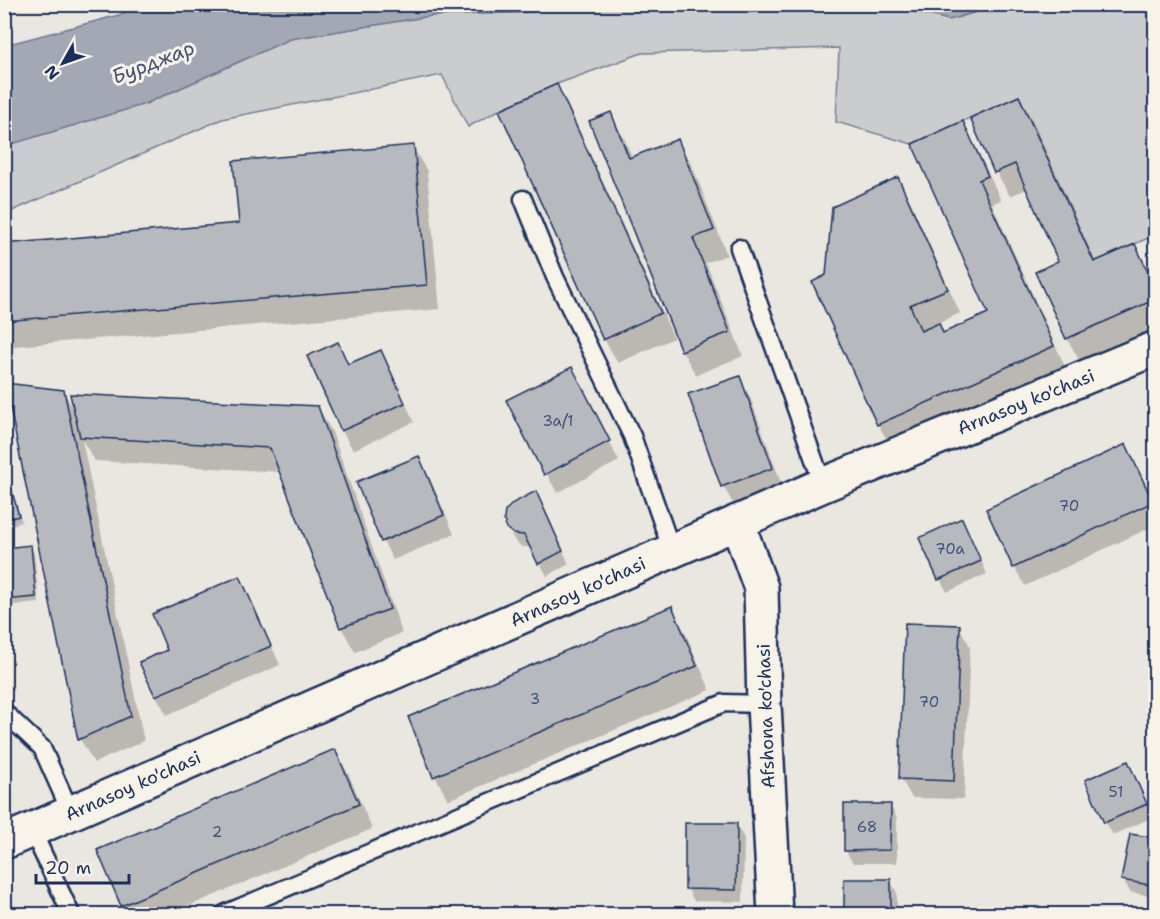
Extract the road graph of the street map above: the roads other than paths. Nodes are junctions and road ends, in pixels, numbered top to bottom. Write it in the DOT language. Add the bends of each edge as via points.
graph roads {
  1 [pos="523,200"];
  2 [pos="739,248"];
  3 [pos="1155,348"];
  4 [pos="823,485"];
  5 [pos="737,522"];
  6 [pos="672,551"];
  7 [pos="764,704"];
  8 [pos="4,712"];
  9 [pos="71,813"];
  10 [pos="18,836"];
  11 [pos="71,915"];
  12 [pos="224,915"];
  13 [pos="775,915"];
  1 -- 6 [label="lane" via="555,277 632,435"];
  2 -- 4 [label="lane"];
  3 -- 4 [label="street, Arnasoy ko'chasi"];
  4 -- 5 [label="street, Arnasoy ko'chasi"];
  5 -- 6 [label="street, Arnasoy ko'chasi"];
  5 -- 7 [label="street, Afshona ko'chasi" via="761,588"];
  6 -- 9 [label="street, Arnasoy ko'chasi"];
  7 -- 12 [label="lane" via="724,704"];
  7 -- 13 [label="street, Afshona ko'chasi"];
  8 -- 9 [label="lane" via="42,748"];
  9 -- 10 [label="street, Arnasoy ko'chasi"];
  10 -- 11 [label="lane"];
}
